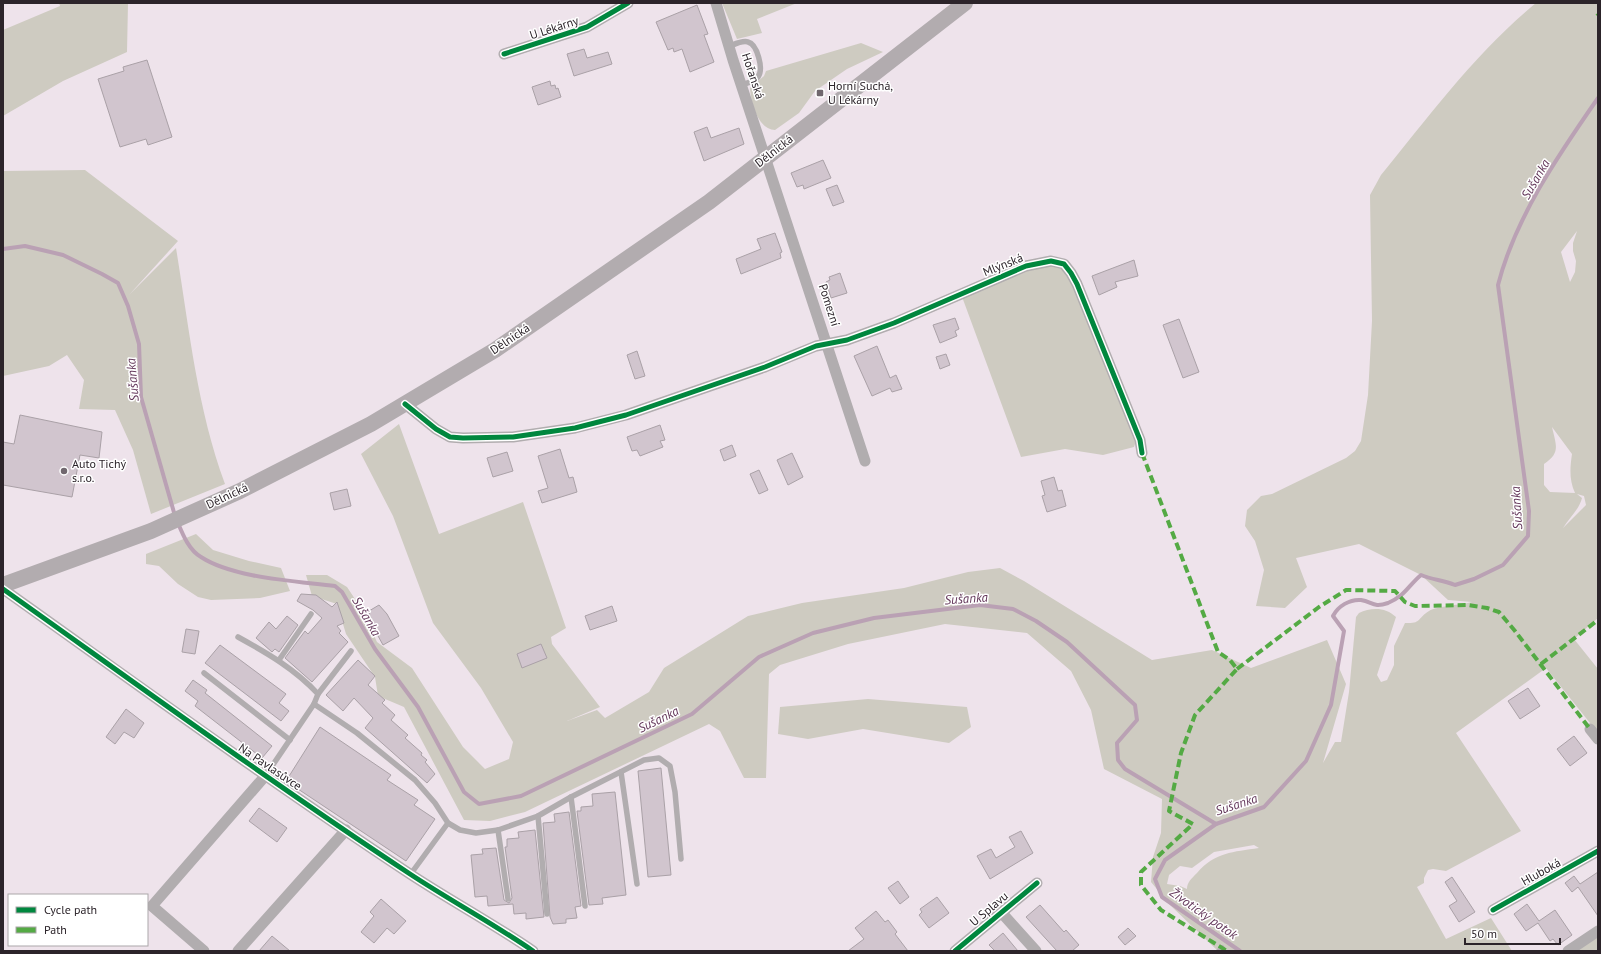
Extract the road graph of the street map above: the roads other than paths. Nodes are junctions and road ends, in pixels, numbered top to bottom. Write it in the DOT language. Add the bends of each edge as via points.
graph roads {
  1 [pos="628,3"];
  2 [pos="716,3"];
  3 [pos="965,3"];
  4 [pos="730,46"];
  5 [pos="504,54"];
  6 [pos="742,86"];
  7 [pos="766,157"];
  8 [pos="828,343"];
  9 [pos="405,404"];
  10 [pos="1142,453"];
  11 [pos="865,461"];
  12 [pos="3,585"];
  13 [pos="3,589"];
  14 [pos="311,614"];
  15 [pos="238,637"];
  16 [pos="351,651"];
  17 [pos="279,660"];
  18 [pos="204,674"];
  19 [pos="318,694"];
  20 [pos="314,704"];
  21 [pos="1590,728"];
  22 [pos="1598,739"];
  23 [pos="290,740"];
  24 [pos="620,772"];
  25 [pos="266,775"];
  26 [pos="571,797"];
  27 [pos="538,816"];
  28 [pos="448,823"];
  29 [pos="346,830"];
  30 [pos="498,830"];
  31 [pos="1598,851"];
  32 [pos="681,859"];
  33 [pos="410,875"];
  34 [pos="1037,883"];
  35 [pos="638,884"];
  36 [pos="508,899"];
  37 [pos="585,906"];
  38 [pos="150,908"];
  39 [pos="1493,910"];
  40 [pos="1002,912"];
  41 [pos="547,914"];
  42 [pos="1598,931"];
  43 [pos="204,951"];
  44 [pos="238,951"];
  45 [pos="534,951"];
  46 [pos="955,951"];
  47 [pos="1036,951"];
  48 [pos="1568,951"];
  1 -- 5 [label="street, U Lékárny" via="587,27"];
  2 -- 4 [label="street, Hořanská"];
  3 -- 7 [label="main road, Dělnická"];
  4 -- 6 [label="street, Hořanská"];
  4 -- 6 [label="lane" via="750,42 762,67 757,79"];
  6 -- 7 [label="street, Hořanská"];
  7 -- 8 [label="street, Pomezní"];
  7 -- 9 [label="main road, Dělnická" via="709,202 495,350"];
  8 -- 9 [label="street, Mlýnská" via="626,415 549,432 513,437 450,436 436,429"];
  8 -- 10 [label="street, Mlýnská" via="848,340 894,323 1026,266 1051,261 1064,264 1076,284 1140,440"];
  8 -- 11 [label="street, Pomezní"];
  9 -- 12 [label="main road, Dělnická" via="371,424 224,498 152,531"];
  13 -- 25 [label="street, Na Pavlasůvce" via="220,745"];
  14 -- 17 [label="lane"];
  15 -- 17 [label="lane"];
  16 -- 19 [label="lane"];
  17 -- 19 [label="lane"];
  18 -- 23 [label="lane"];
  19 -- 20 [label="lane"];
  20 -- 23 [label="lane"];
  20 -- 28 [label="lane" via="357,733 415,780"];
  21 -- 22 [label="street"];
  23 -- 25 [label="lane"];
  24 -- 26 [label="lane"];
  24 -- 32 [label="lane" via="644,760 659,758 670,766"];
  24 -- 35 [label="lane"];
  25 -- 29 [label="street, Na Pavlasůvce"];
  25 -- 38 [label="street"];
  26 -- 27 [label="lane"];
  26 -- 37 [label="lane"];
  27 -- 30 [label="lane"];
  27 -- 41 [label="lane"];
  28 -- 30 [label="lane" via="460,830 476,833"];
  28 -- 33 [label="lane"];
  29 -- 33 [label="street, Na Pavlasůvce"];
  29 -- 44 [label="street"];
  30 -- 36 [label="lane"];
  31 -- 39 [label="street, Hluboká"];
  33 -- 45 [label="street, Na Pavlasůvce"];
  34 -- 40 [label="street, U Splavu"];
  38 -- 43 [label="street"];
  40 -- 46 [label="street, U Splavu"];
  40 -- 47 [label="street"];
  42 -- 48 [label="street"];
}
